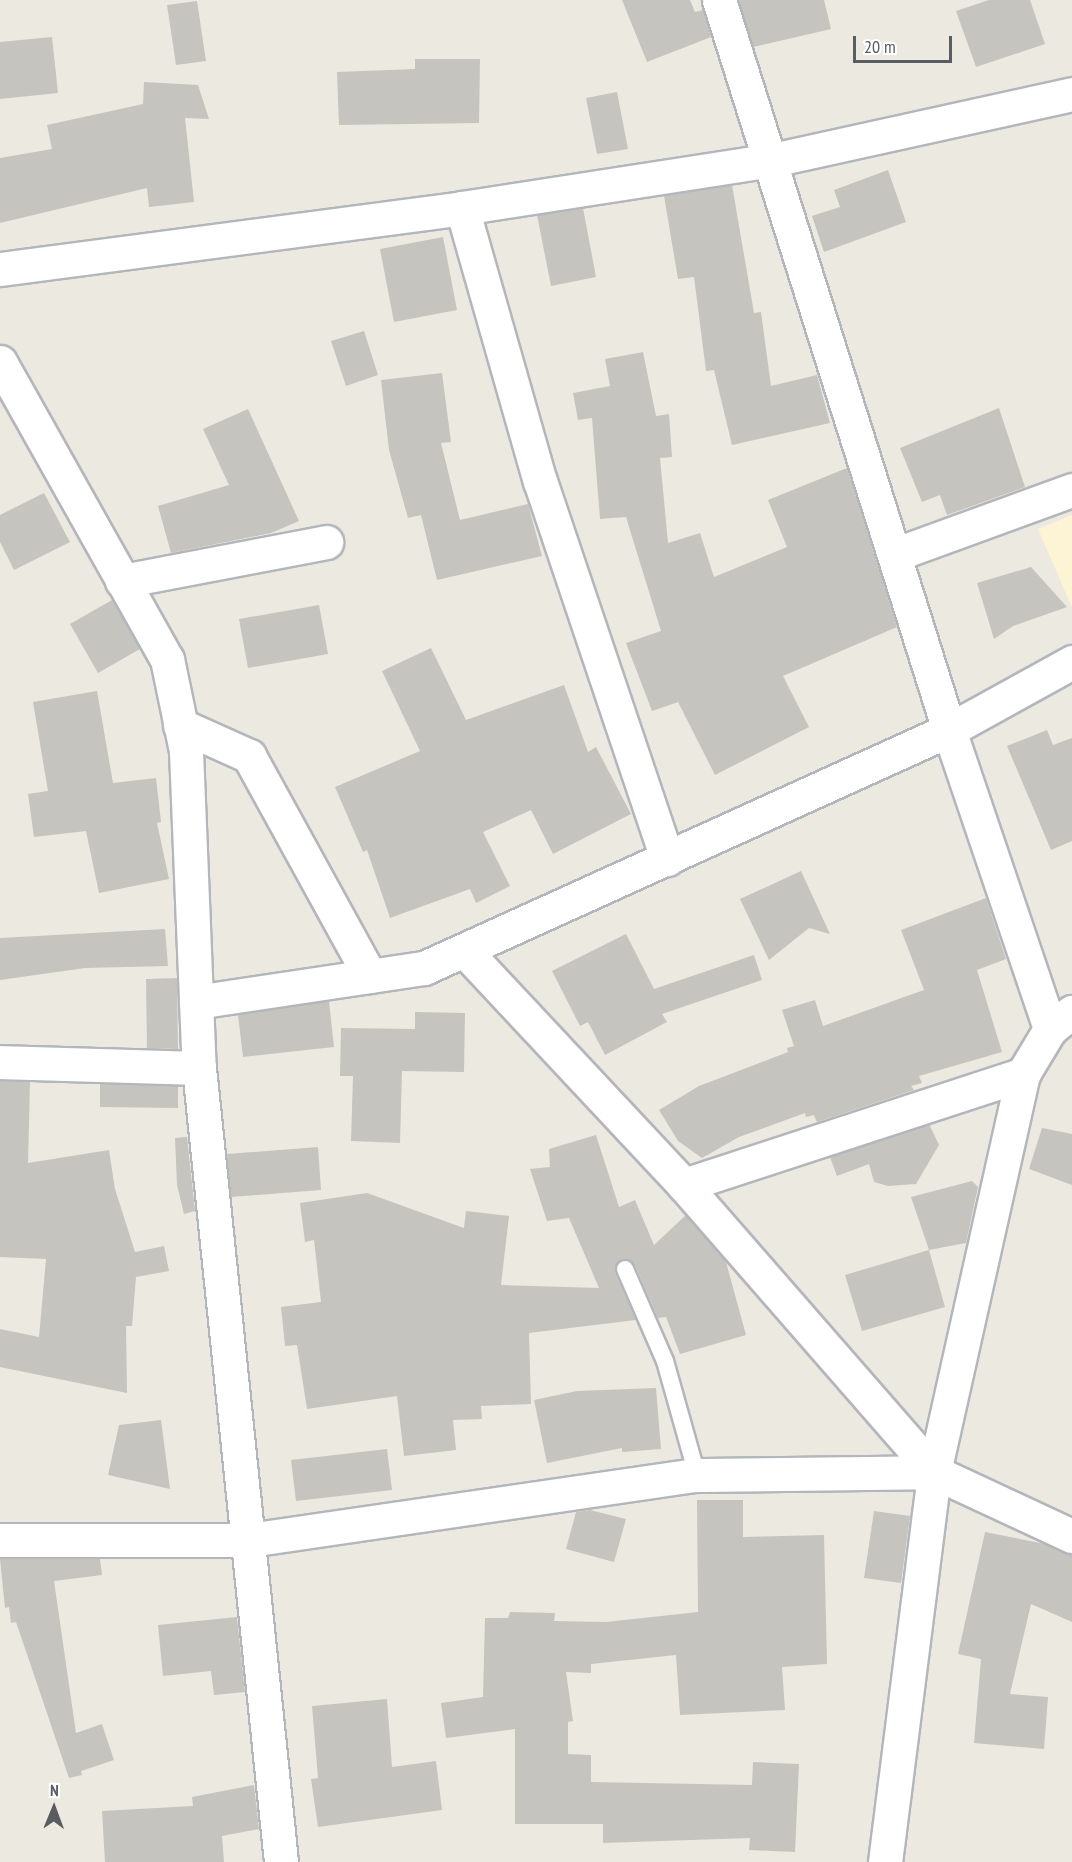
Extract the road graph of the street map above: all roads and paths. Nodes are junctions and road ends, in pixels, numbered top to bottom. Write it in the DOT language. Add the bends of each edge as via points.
graph roads {
  1 [pos="718,0"];
  2 [pos="1072,94"];
  3 [pos="772,160"];
  4 [pos="462,208"];
  5 [pos="0,269"];
  6 [pos="0,362"];
  7 [pos="1072,490"];
  8 [pos="326,542"];
  9 [pos="896,554"];
  10 [pos="122,581"];
  11 [pos="1072,662"];
  12 [pos="180,725"];
  13 [pos="949,730"];
  14 [pos="668,859"];
  15 [pos="465,951"];
  16 [pos="370,976"];
  17 [pos="196,1002"];
  18 [pos="1061,1021"];
  19 [pos="0,1062"];
  20 [pos="199,1068"];
  21 [pos="1023,1074"];
  22 [pos="684,1185"];
  23 [pos="625,1269"];
  24 [pos="934,1472"];
  25 [pos="697,1474"];
  26 [pos="1072,1536"];
  27 [pos="0,1540"];
  28 [pos="249,1540"];
  29 [pos="281,1862"];
  30 [pos="885,1862"];
  1 -- 3 [label="street"];
  2 -- 3 [label="street"];
  3 -- 4 [label="street"];
  3 -- 9 [label="street"];
  4 -- 5 [label="street"];
  4 -- 14 [label="street" via="540,481"];
  6 -- 10 [label="street"];
  7 -- 9 [label="street"];
  8 -- 10 [label="street"];
  9 -- 13 [label="street"];
  10 -- 12 [label="street" via="167,659"];
  11 -- 13 [label="street"];
  12 -- 16 [label="street" via="249,756"];
  12 -- 17 [label="street" via="186,751"];
  13 -- 14 [label="street"];
  13 -- 18 [label="street"];
  14 -- 15 [label="street"];
  15 -- 16 [label="street" via="424,968"];
  15 -- 22 [label="street"];
  16 -- 17 [label="street"];
  17 -- 20 [label="street"];
  18 -- 21 [label="street"];
  19 -- 20 [label="street"];
  20 -- 28 [label="street"];
  21 -- 22 [label="street"];
  21 -- 24 [label="street"];
  22 -- 24 [label="street"];
  23 -- 25 [label="lane" via="665,1361"];
  24 -- 25 [label="street"];
  24 -- 26 [label="street"];
  24 -- 30 [label="street"];
  25 -- 28 [label="street"];
  27 -- 28 [label="street"];
  28 -- 29 [label="street"];
}
